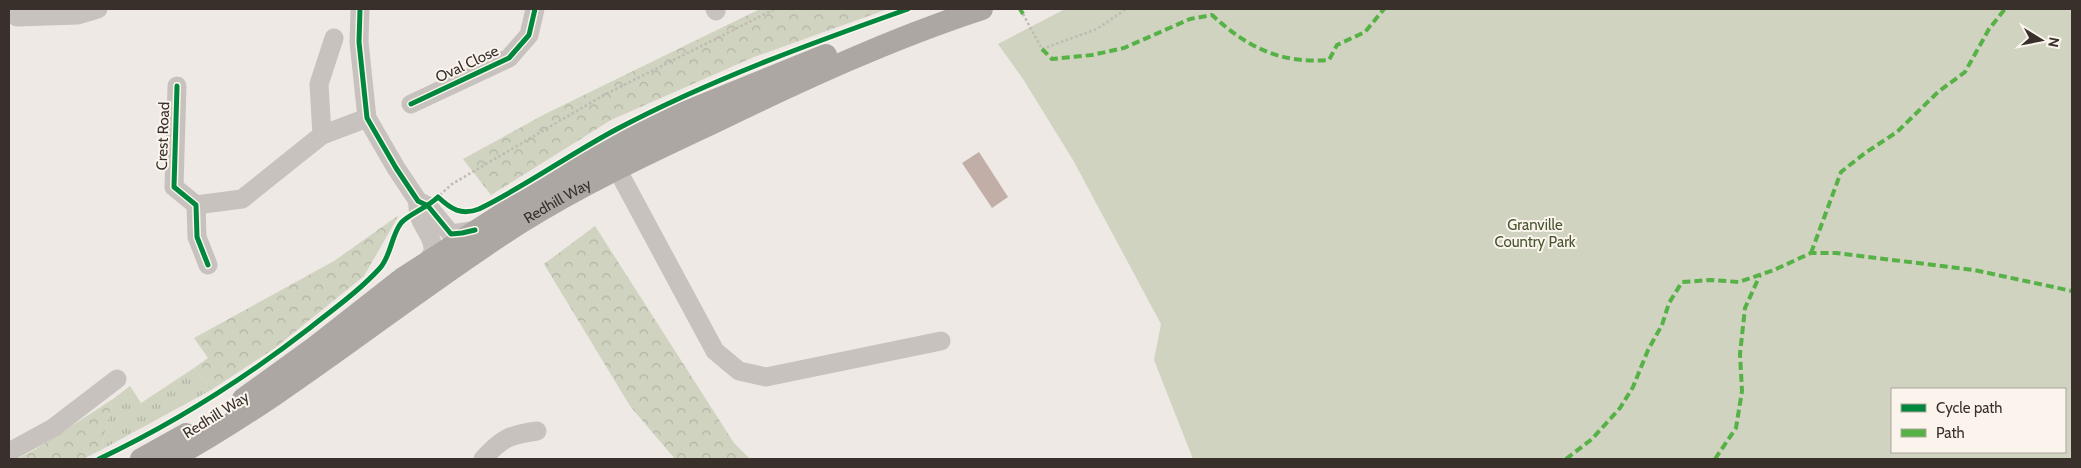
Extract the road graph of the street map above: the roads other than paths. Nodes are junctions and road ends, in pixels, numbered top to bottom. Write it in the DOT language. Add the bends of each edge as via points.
graph roads {
  1 [pos="98,9"];
  2 [pos="360,9"];
  3 [pos="535,9"];
  4 [pos="943,9"];
  5 [pos="982,9"];
  6 [pos="14,19"];
  7 [pos="334,38"];
  8 [pos="177,86"];
  9 [pos="410,104"];
  10 [pos="367,118"];
  11 [pos="322,135"];
  12 [pos="617,169"];
  13 [pos="432,201"];
  14 [pos="196,205"];
  15 [pos="475,230"];
  16 [pos="208,265"];
  17 [pos="424,265"];
  18 [pos="941,342"];
  19 [pos="118,379"];
  20 [pos="537,431"];
  21 [pos="9,452"];
  22 [pos="141,459"];
  23 [pos="171,459"];
  24 [pos="483,459"];
  1 -- 6 [label="street" via="78,15"];
  2 -- 10 [label="street" via="358,42"];
  3 -- 9 [label="street, Oval Close" via="528,35 509,58"];
  4 -- 15 [label="main road, Redhill Way" via="683,113 544,187"];
  5 -- 12 [label="main road, Redhill Way" via="914,32"];
  7 -- 11 [label="street" via="319,84"];
  8 -- 14 [label="street, Crest Road" via="174,187"];
  10 -- 11 [label="street"];
  10 -- 13 [label="street" via="396,168"];
  11 -- 14 [label="street" via="242,199"];
  12 -- 18 [label="street" via="715,351 739,371 766,377"];
  12 -- 23 [label="main road, Redhill Way" via="521,223 422,289 289,386"];
  13 -- 15 [label="street" via="451,234"];
  13 -- 17 [label="street" via="417,213 433,247"];
  14 -- 16 [label="street" via="198,237"];
  15 -- 17 [label="main road, Redhill Way"];
  17 -- 22 [label="main road, Redhill Way" via="233,406"];
  19 -- 21 [label="street" via="53,428"];
  20 -- 24 [label="street" via="513,435 498,443"];
}
